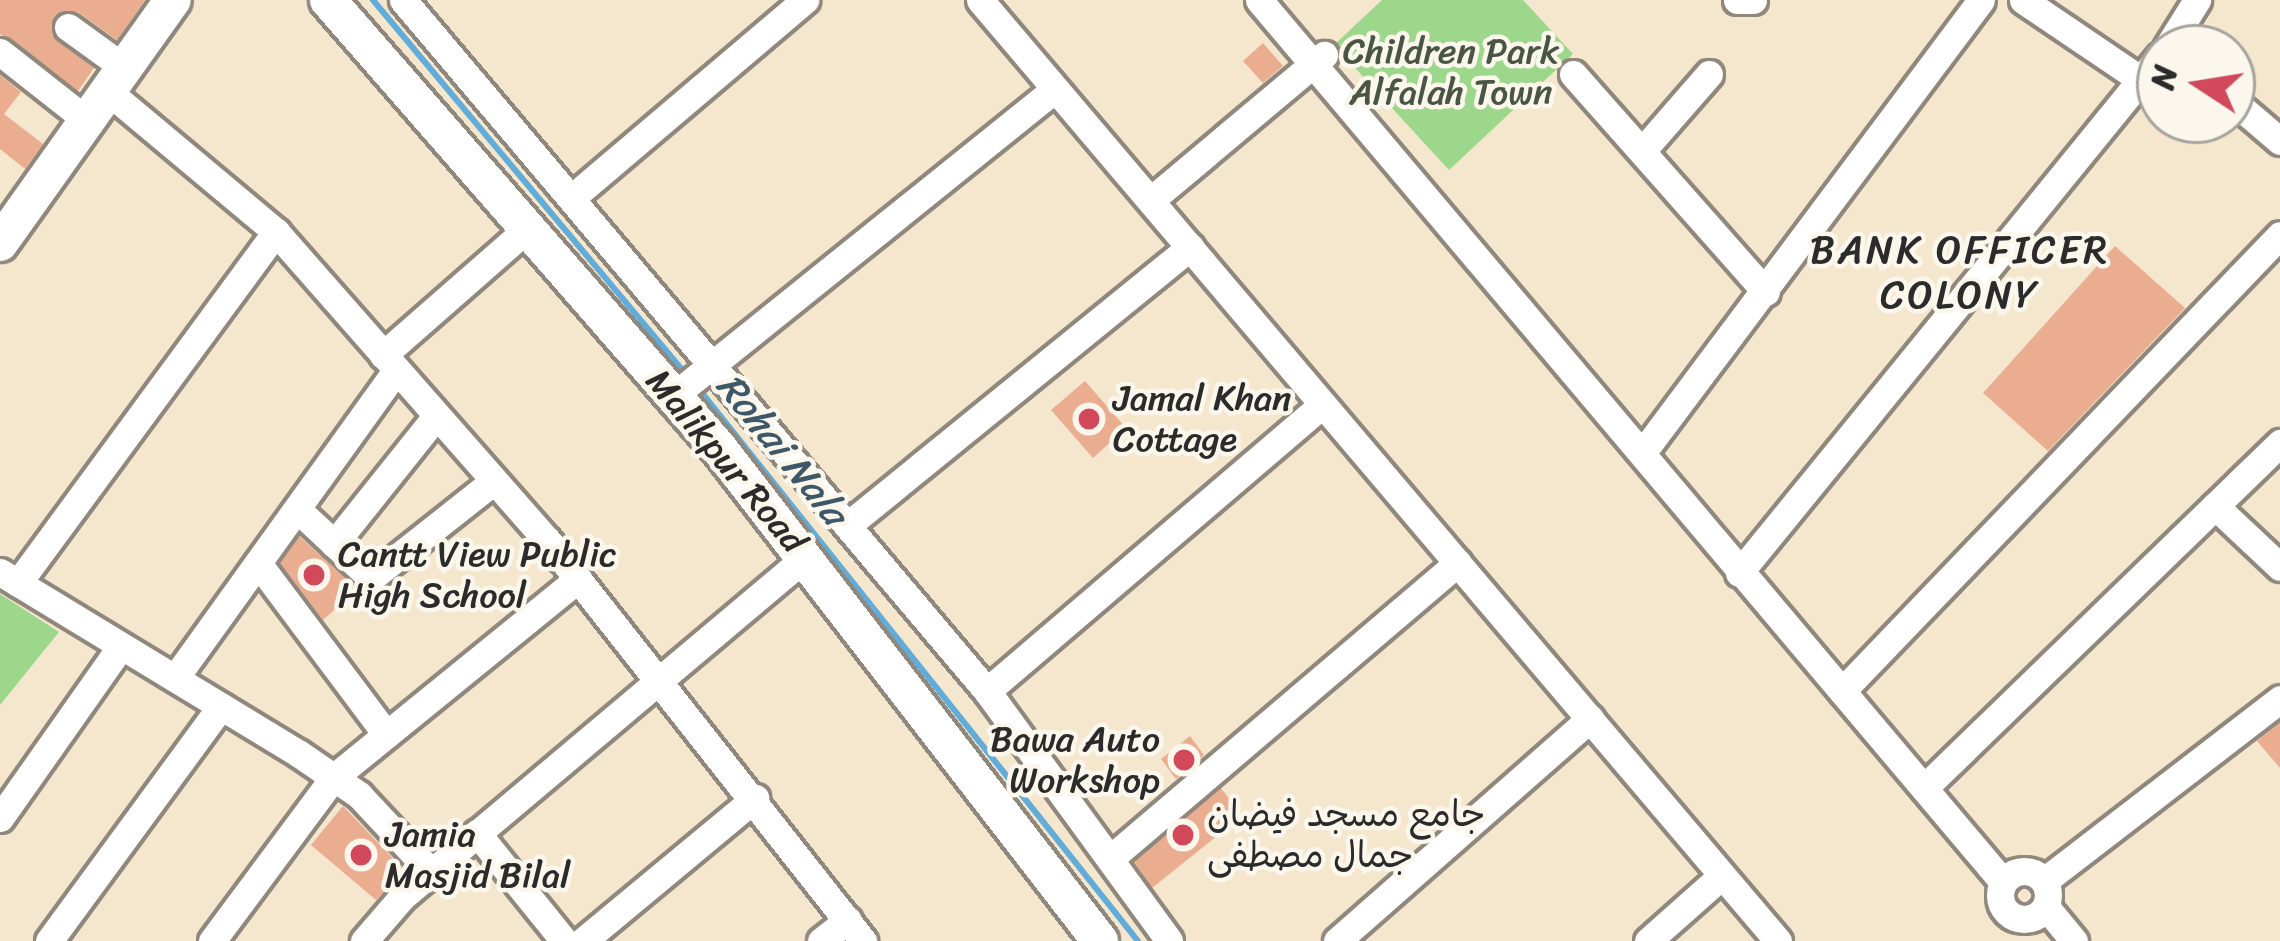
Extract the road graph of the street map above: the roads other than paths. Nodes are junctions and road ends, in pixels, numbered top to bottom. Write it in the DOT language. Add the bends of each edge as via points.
graph roads {
  1 [pos="173,0"];
  2 [pos="328,0"];
  3 [pos="403,0"];
  4 [pos="805,0"];
  5 [pos="980,0"];
  6 [pos="1259,0"];
  7 [pos="1277,0"];
  8 [pos="1981,0"];
  9 [pos="2023,0"];
  10 [pos="68,27"];
  11 [pos="0,52"];
  12 [pos="1318,60"];
  13 [pos="1574,74"];
  14 [pos="1709,74"];
  15 [pos="2136,77"];
  16 [pos="2136,80"];
  17 [pos="1055,89"];
  18 [pos="108,95"];
  19 [pos="2256,120"];
  20 [pos="2280,141"];
  21 [pos="1642,151"];
  22 [pos="575,195"];
  23 [pos="1151,200"];
  24 [pos="7,219"];
  25 [pos="529,227"];
  26 [pos="276,232"];
  27 [pos="2280,235"];
  28 [pos="1190,247"];
  29 [pos="1766,292"];
  30 [pos="389,363"];
  31 [pos="693,382"];
  32 [pos="1322,405"];
  33 [pos="436,416"];
  34 [pos="2280,443"];
  35 [pos="1649,444"];
  36 [pos="494,482"];
  37 [pos="2215,506"];
  38 [pos="297,509"];
  39 [pos="848,525"];
  40 [pos="334,544"];
  41 [pos="807,556"];
  42 [pos="258,562"];
  43 [pos="1458,563"];
  44 [pos="1745,567"];
  45 [pos="2280,567"];
  46 [pos="9,578"];
  47 [pos="578,579"];
  48 [pos="121,646"];
  49 [pos="175,678"];
  50 [pos="660,679"];
  51 [pos="1847,686"];
  52 [pos="987,691"];
  53 [pos="2280,699"];
  54 [pos="221,706"];
  55 [pos="1590,719"];
  56 [pos="386,734"];
  57 [pos="333,778"];
  58 [pos="1929,783"];
  59 [pos="755,798"];
  60 [pos="0,818"];
  61 [pos="477,833"];
  62 [pos="1112,856"];
  63 [pos="431,872"];
  64 [pos="1720,877"];
  65 [pos="2008,878"];
  66 [pos="2028,913"];
  67 [pos="855,930"];
  68 [pos="49,941"];
  69 [pos="212,941"];
  70 [pos="364,941"];
  71 [pos="564,941"];
  72 [pos="583,941"];
  73 [pos="821,941"];
  74 [pos="1100,941"];
  75 [pos="1168,941"];
  76 [pos="1336,941"];
  77 [pos="1648,941"];
  78 [pos="1778,941"];
  79 [pos="2050,941"];
  80 [pos="2074,941"];
  1 -- 18 [label="street"];
  2 -- 25 [label="street, Malikpur Road"];
  3 -- 22 [label="street"];
  4 -- 22 [label="street"];
  5 -- 17 [label="street"];
  6 -- 12 [label="street"];
  7 -- 12 [label="street"];
  8 -- 29 [label="street"];
  9 -- 15 [label="street"];
  10 -- 18 [label="street"];
  11 -- 18 [label="street"];
  12 -- 23 [label="street"];
  12 -- 35 [label="street"];
  12 -- 44 [label="street"];
  13 -- 21 [label="street"];
  14 -- 21 [label="street"];
  16 -- 44 [label="street"];
  17 -- 23 [label="street"];
  17 -- 31 [label="street"];
  18 -- 24 [label="street"];
  18 -- 26 [label="street"];
  19 -- 20 [label="street"];
  21 -- 29 [label="street"];
  22 -- 31 [label="street"];
  23 -- 28 [label="street"];
  25 -- 30 [label="street"];
  25 -- 31 [label="street, Malikpur Road"];
  26 -- 30 [label="street"];
  26 -- 46 [label="street"];
  27 -- 51 [label="street"];
  28 -- 32 [label="street"];
  28 -- 39 [label="street"];
  29 -- 35 [label="street"];
  30 -- 33 [label="street"];
  30 -- 38 [label="street"];
  31 -- 39 [label="street"];
  31 -- 41 [label="street, Malikpur Road"];
  32 -- 43 [label="street"];
  32 -- 52 [label="street"];
  33 -- 36 [label="street"];
  33 -- 40 [label="street"];
  34 -- 37 [label="street"];
  35 -- 44 [label="street"];
  36 -- 40 [label="street" via="371,578"];
  36 -- 47 [label="street"];
  37 -- 45 [label="street"];
  37 -- 58 [label="street"];
  38 -- 40 [label="street"];
  38 -- 42 [label="street"];
  39 -- 52 [label="street"];
  41 -- 50 [label="street"];
  41 -- 74 [label="street, Malikpur Road"];
  42 -- 49 [label="street"];
  42 -- 56 [label="street"];
  43 -- 55 [label="street"];
  43 -- 62 [label="street"];
  44 -- 51 [label="street"];
  46 -- 48 [label="street"];
  47 -- 50 [label="street"];
  47 -- 56 [label="street"];
  48 -- 49 [label="street"];
  48 -- 60 [label="street"];
  49 -- 54 [label="street"];
  50 -- 59 [label="street"];
  50 -- 61 [label="street"];
  51 -- 58 [label="street"];
  52 -- 62 [label="street"];
  53 -- 66 [label="street"];
  54 -- 57 [label="street"];
  54 -- 68 [label="street"];
  55 -- 64 [label="street"];
  55 -- 76 [label="street"];
  56 -- 57 [label="street"];
  57 -- 63 [label="street"];
  57 -- 69 [label="street"];
  58 -- 65 [label="street"];
  59 -- 67 [label="street"];
  59 -- 72 [label="street"];
  61 -- 63 [label="street"];
  61 -- 71 [label="street"];
  62 -- 75 [label="street"];
  63 -- 70 [label="street"];
  64 -- 77 [label="street"];
  64 -- 78 [label="street"];
  65 -- 66 [label="street"];
  65 -- 66 [label="street" via="2001,904"];
  66 -- 79 [label="street"];
  66 -- 80 [label="street"];
  67 -- 73 [label="street"];
}
